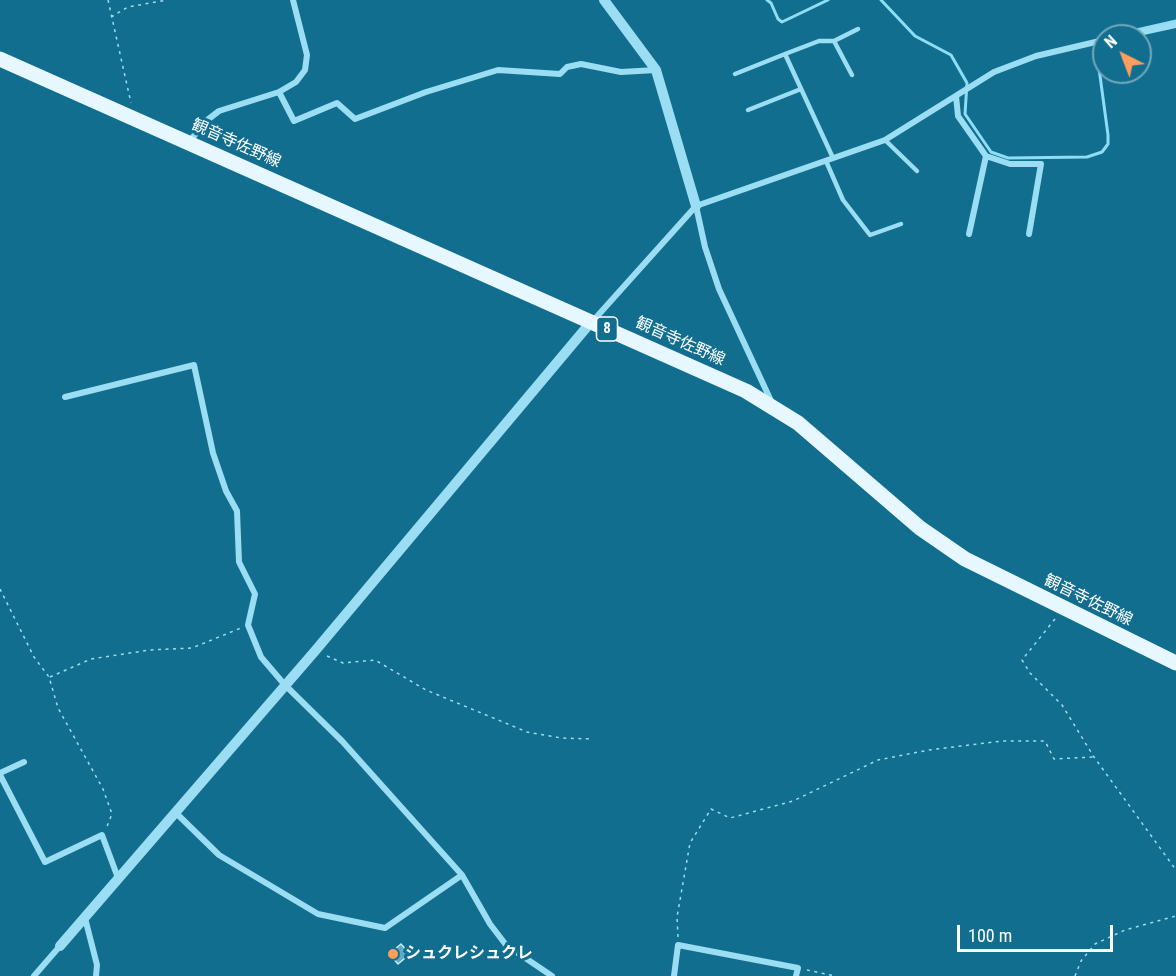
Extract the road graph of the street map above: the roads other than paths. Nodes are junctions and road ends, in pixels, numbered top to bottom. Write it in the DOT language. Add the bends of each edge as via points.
graph roads {
  1 [pos="293,0"];
  2 [pos="604,0"];
  3 [pos="1176,25"];
  4 [pos="858,29"];
  5 [pos="1152,30"];
  6 [pos="834,41"];
  7 [pos="1092,43"];
  8 [pos="785,54"];
  9 [pos="0,59"];
  10 [pos="656,70"];
  11 [pos="735,74"];
  12 [pos="852,75"];
  13 [pos="801,89"];
  14 [pos="279,92"];
  15 [pos="956,96"];
  16 [pos="748,110"];
  17 [pos="885,141"];
  18 [pos="189,143"];
  19 [pos="986,156"];
  20 [pos="833,158"];
  21 [pos="826,161"];
  22 [pos="917,171"];
  23 [pos="696,206"];
  24 [pos="901,224"];
  25 [pos="969,234"];
  26 [pos="1029,234"];
  27 [pos="591,322"];
  28 [pos="65,398"];
  29 [pos="773,406"];
  30 [pos="1176,663"];
  31 [pos="284,684"];
  32 [pos="24,762"];
  33 [pos="0,774"];
  34 [pos="175,812"];
  35 [pos="462,875"];
  36 [pos="118,878"];
  37 [pos="85,917"];
  38 [pos="60,946"];
  39 [pos="34,976"];
  40 [pos="96,976"];
  41 [pos="552,976"];
  42 [pos="674,976"];
  43 [pos="796,976"];
  1 -- 14 [label="street" via="308,55 305,70 296,82"];
  2 -- 10 [label="street"];
  3 -- 5 [label="street"];
  4 -- 6 [label="lane"];
  6 -- 8 [label="lane" via="819,41"];
  6 -- 12 [label="lane"];
  7 -- 15 [label="street" via="1036,56 994,72"];
  8 -- 11 [label="lane"];
  8 -- 13 [label="lane"];
  9 -- 18 [label="main road, 観音寺佐野線 / 8"];
  10 -- 14 [label="street" via="621,72 581,64 567,67 560,74 498,70 356,119 337,103 294,121"];
  10 -- 23 [label="street"];
  13 -- 16 [label="lane"];
  13 -- 20 [label="lane"];
  14 -- 18 [label="street" via="219,111"];
  15 -- 17 [label="street"];
  15 -- 19 [label="street" via="958,116"];
  17 -- 20 [label="street"];
  17 -- 22 [label="lane"];
  18 -- 27 [label="main road, 観音寺佐野線 / 8"];
  19 -- 25 [label="street"];
  19 -- 26 [label="street" via="1010,164 1041,164"];
  20 -- 21 [label="street"];
  21 -- 23 [label="street"];
  21 -- 24 [label="lane" via="843,200 870,235"];
  23 -- 27 [label="street"];
  23 -- 29 [label="street" via="719,289"];
  27 -- 29 [label="main road, 観音寺佐野線 / 8"];
  27 -- 31 [label="street"];
  28 -- 31 [label="street" via="194,365 213,453 237,511 239,562 255,594 248,625 261,657"];
  29 -- 30 [label="main road, 観音寺佐野線 / 8" via="944,545 975,565"];
  31 -- 34 [label="street"];
  31 -- 35 [label="street" via="342,741"];
  32 -- 33 [label="street"];
  33 -- 36 [label="street" via="45,862 102,835"];
  34 -- 35 [label="street" via="219,855 318,914 386,928"];
  34 -- 36 [label="street"];
  35 -- 41 [label="street" via="506,945"];
  36 -- 37 [label="street"];
  37 -- 38 [label="street"];
  37 -- 40 [label="street"];
  38 -- 39 [label="street"];
  42 -- 43 [label="street" via="678,945 798,968"];
}
